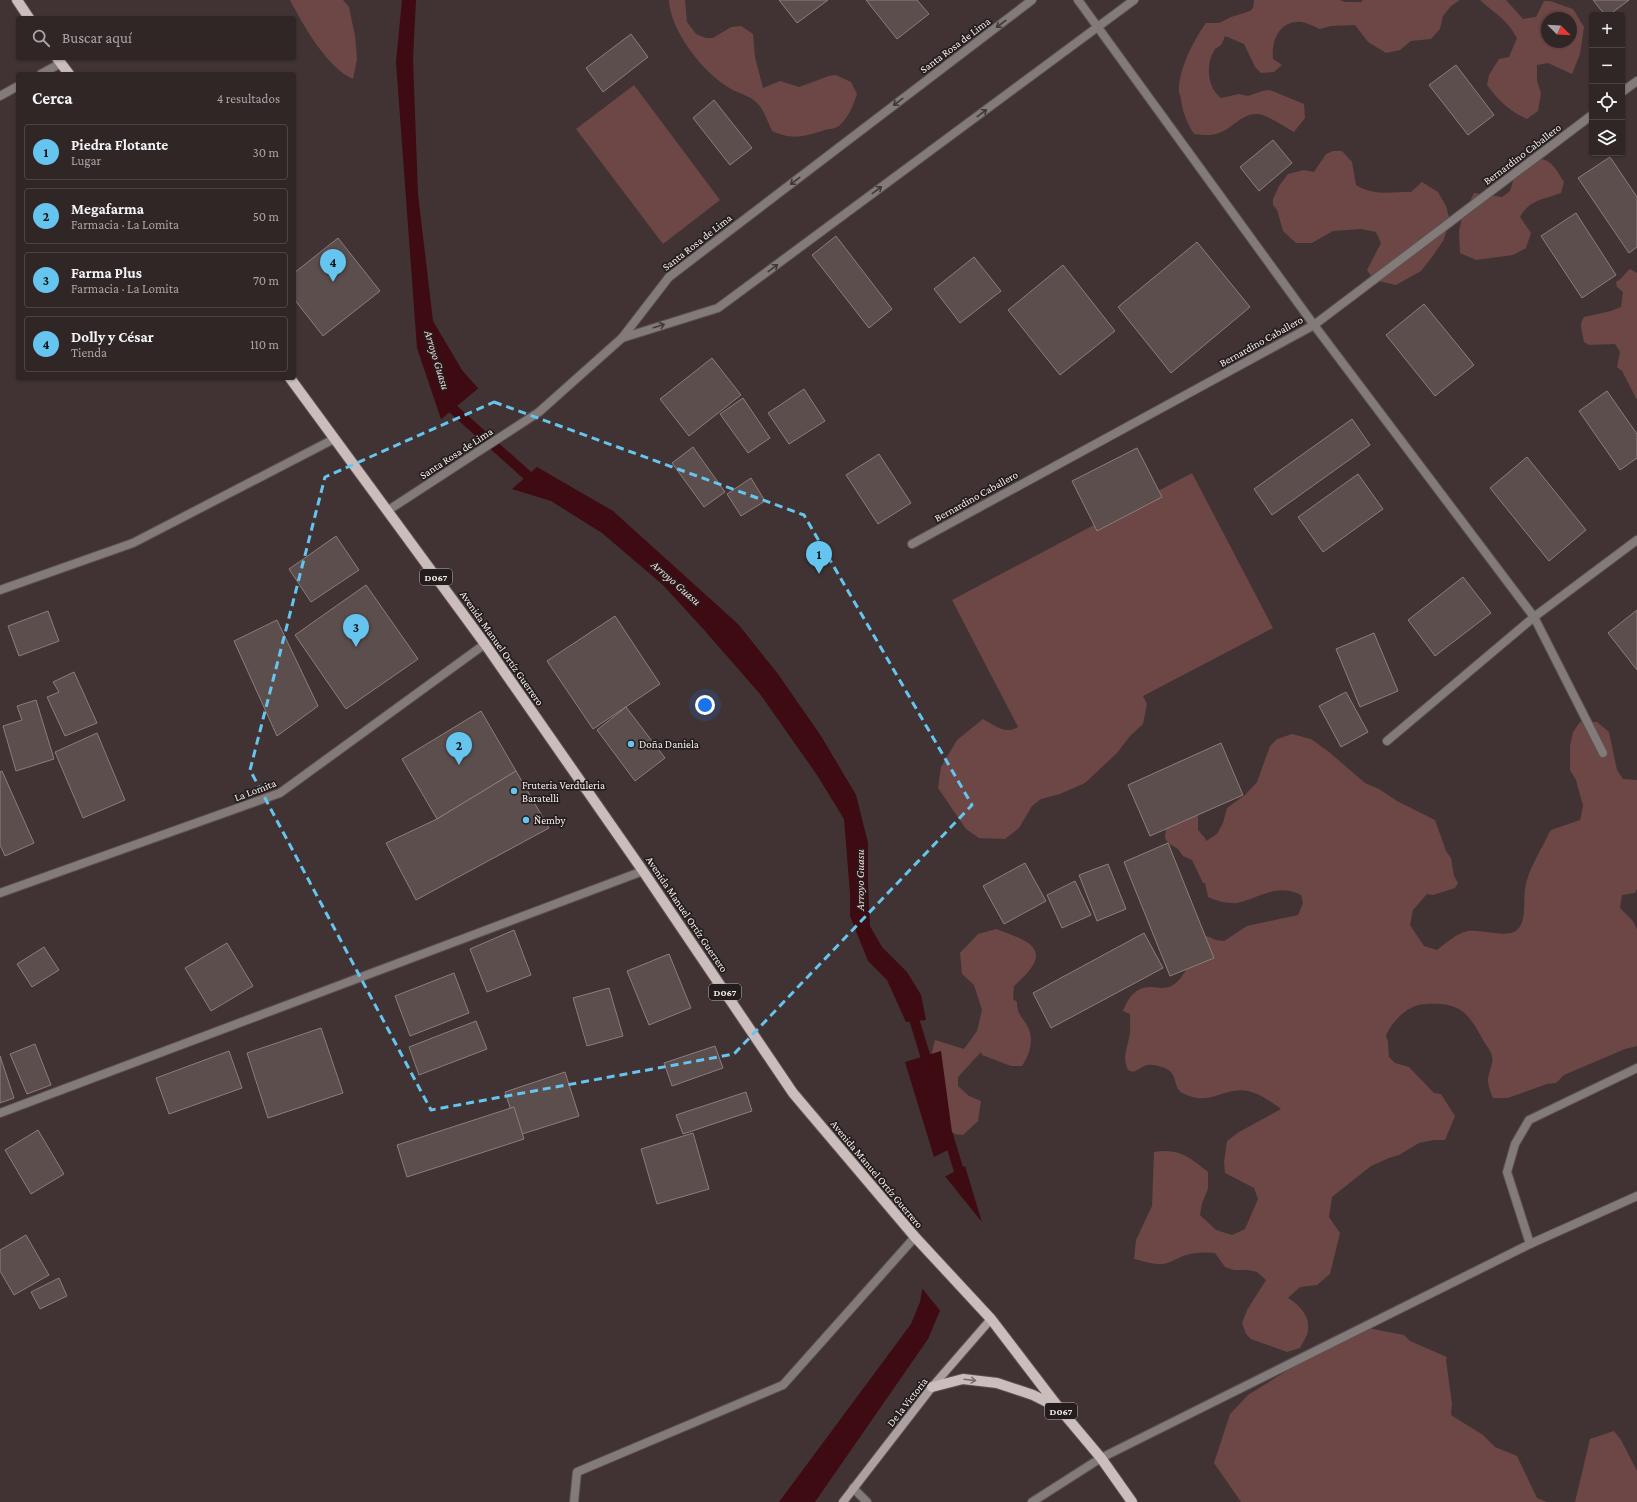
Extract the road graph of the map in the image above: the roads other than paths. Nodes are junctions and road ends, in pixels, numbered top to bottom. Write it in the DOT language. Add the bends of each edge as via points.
graph roads {
  1 [pos="17,0"];
  2 [pos="1032,0"];
  3 [pos="1078,0"];
  4 [pos="1134,0"];
  5 [pos="28,16"];
  6 [pos="1097,28"];
  7 [pos="59,61"];
  8 [pos="44,72"];
  9 [pos="67,72"];
  10 [pos="1637,81"];
  11 [pos="16,87"];
  12 [pos="1625,90"];
  13 [pos="0,96"];
  14 [pos="1589,117"];
  15 [pos="1314,324"];
  16 [pos="622,338"];
  17 [pos="291,380"];
  18 [pos="334,439"];
  19 [pos="387,511"];
  20 [pos="1637,540"];
  21 [pos="912,544"];
  22 [pos="0,590"];
  23 [pos="1534,617"];
  24 [pos="485,644"];
  25 [pos="1387,741"];
  26 [pos="1603,753"];
  27 [pos="644,871"];
  28 [pos="0,893"];
  29 [pos="1637,1068"];
  30 [pos="0,1114"];
  31 [pos="1637,1196"];
  32 [pos="915,1237"];
  33 [pos="1530,1244"];
  34 [pos="991,1319"];
  35 [pos="932,1387"];
  36 [pos="1059,1408"];
  37 [pos="1101,1458"];
  38 [pos="853,1488"];
  39 [pos="574,1502"];
  40 [pos="842,1502"];
  41 [pos="867,1502"];
  42 [pos="1032,1502"];
  43 [pos="1132,1502"];
  1 -- 5 [label="main road"];
  2 -- 16 [label="street, Santa Rosa de Lima, one-way" via="668,277"];
  3 -- 6 [label="street"];
  4 -- 6 [label="street"];
  6 -- 15 [label="street"];
  16 -- 6 [label="street, one-way" via="718,308"];
  7 -- 8 [label="street"];
  7 -- 9 [label="main road"];
  10 -- 12 [label="street"];
  11 -- 13 [label="street"];
  14 -- 15 [label="street, Bernardino Caballero"];
  15 -- 21 [label="street, Bernardino Caballero"];
  15 -- 23 [label="street"];
  16 -- 19 [label="street, Santa Rosa de Lima" via="539,412"];
  17 -- 18 [label="main road, Avenida Manuel Ortíz Guerrero / D067"];
  18 -- 19 [label="main road, Avenida Manuel Ortíz Guerrero / D067"];
  18 -- 22 [label="street" via="133,543"];
  19 -- 24 [label="main road, Avenida Manuel Ortíz Guerrero / D067"];
  20 -- 23 [label="street"];
  23 -- 25 [label="street"];
  23 -- 26 [label="street"];
  24 -- 27 [label="main road, Avenida Manuel Ortíz Guerrero / D067"];
  24 -- 28 [label="street, La Lomita" via="280,793"];
  27 -- 30 [label="street"];
  27 -- 32 [label="main road, Avenida Manuel Ortíz Guerrero / D067" via="793,1093"];
  29 -- 33 [label="street" via="1529,1120 1515,1144 1507,1172"];
  31 -- 33 [label="street"];
  32 -- 34 [label="main road, Avenida Manuel Ortíz Guerrero / D067"];
  32 -- 39 [label="street" via="783,1385 577,1472"];
  33 -- 37 [label="street"];
  34 -- 35 [label="main road, De la Victoria"];
  34 -- 36 [label="main road, Avenida Manuel Ortíz Guerrero / D067"];
  35 -- 36 [label="main road, one-way" via="963,1379 997,1383"];
  35 -- 38 [label="main road, De la Victoria"];
  36 -- 37 [label="main road, Avenida Manuel Ortíz Guerrero / D067"];
  37 -- 42 [label="street"];
  37 -- 43 [label="main road, Avenida Manuel Ortíz Guerrero / D067"];
  38 -- 40 [label="main road, De la Victoria"];
  38 -- 41 [label="street"];
}
